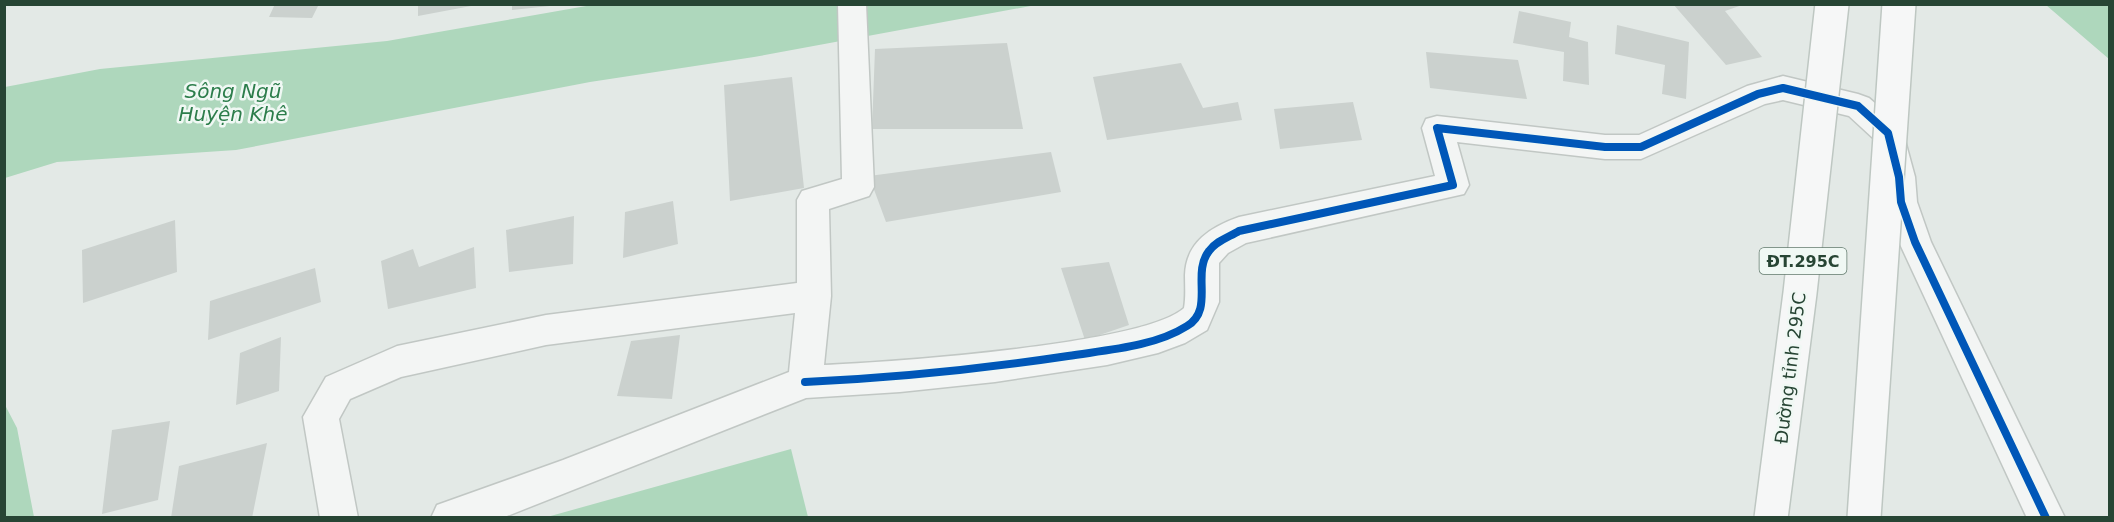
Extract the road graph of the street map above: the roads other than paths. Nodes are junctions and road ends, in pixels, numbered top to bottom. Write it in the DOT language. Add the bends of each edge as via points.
graph roads {
  1 [pos="852,4"];
  2 [pos="1832,4"];
  3 [pos="1899,4"];
  4 [pos="814,296"];
  5 [pos="805,382"];
  6 [pos="339,518"];
  7 [pos="450,518"];
  8 [pos="1770,518"];
  9 [pos="1864,518"];
  10 [pos="2046,518"];
  1 -- 4 [label="street" via="858,187 813,200"];
  2 -- 8 [label="main road, Đường tỉnh 295C / ĐT.295C, bridge"];
  3 -- 9 [label="main road, bridge"];
  4 -- 5 [label="street"];
  4 -- 6 [label="street" via="525,334 397,362 338,388 321,417"];
  5 -- 7 [label="street" via="563,478"];
  5 -- 10 [label="street" via="885,380 996,367 1127,347 1188,325 1201,308 1205,255 1215,244 1239,231 1453,184 1437,128 1605,147 1641,147 1758,93 1783,88 1858,106 1888,133 1901,202 1915,242"];
}
